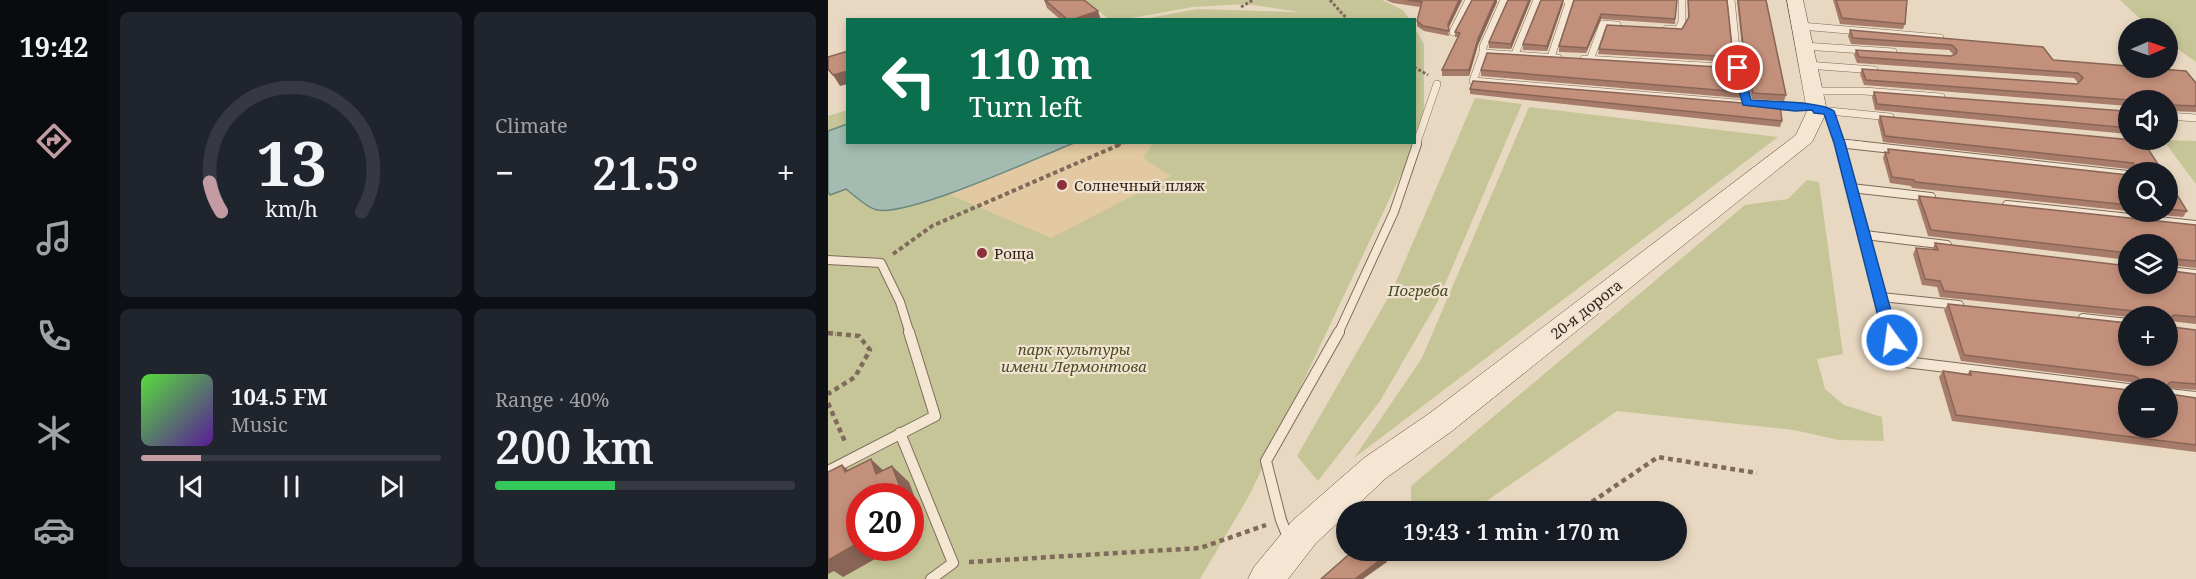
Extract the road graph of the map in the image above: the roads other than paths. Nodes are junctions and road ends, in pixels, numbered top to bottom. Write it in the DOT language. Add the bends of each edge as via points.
graph roads {
  1 [pos="1469,0"];
  2 [pos="1504,0"];
  3 [pos="1537,0"];
  4 [pos="1567,0"];
  5 [pos="1682,0"];
  6 [pos="1731,0"];
  7 [pos="1795,0"];
  8 [pos="1625,26"];
  9 [pos="1657,28"];
  10 [pos="1453,32"];
  11 [pos="1940,38"];
  12 [pos="1804,45"];
  13 [pos="1483,53"];
  14 [pos="1905,53"];
  15 [pos="1515,54"];
  16 [pos="1551,57"];
  17 [pos="1570,58"];
  18 [pos="1580,59"];
  19 [pos="1590,60"];
  20 [pos="1738,68"];
  21 [pos="1878,70"];
  22 [pos="1437,84"];
  23 [pos="1944,97"];
  24 [pos="1747,103"];
  25 [pos="1819,105"];
  26 [pos="2178,117"];
  27 [pos="1898,118"];
  28 [pos="2196,118"];
  29 [pos="1840,143"];
  30 [pos="2118,174"];
  31 [pos="1851,188"];
  32 [pos="1946,198"];
  33 [pos="1994,204"];
  34 [pos="2196,225"];
  35 [pos="1865,236"];
  36 [pos="1956,246"];
  37 [pos="828,260"];
  38 [pos="2178,272"];
  39 [pos="2196,274"];
  40 [pos="1881,297"];
  41 [pos="1974,307"];
  42 [pos="2069,317"];
  43 [pos="2118,322"];
  44 [pos="2118,388"];
  45 [pos="2178,395"];
  46 [pos="2196,398"];
  47 [pos="900,433"];
  48 [pos="828,471"];
  49 [pos="1291,546"];
  50 [pos="931,579"];
  51 [pos="1266,579"];
  1 -- 10 [label="lane"];
  2 -- 13 [label="lane"];
  3 -- 15 [label="lane"];
  4 -- 16 [label="lane"];
  5 -- 9 [label="lane" via="1678,30"];
  6 -- 20 [label="lane"];
  7 -- 12 [label="main road"];
  8 -- 19 [label="lane" via="1603,24"];
  11 -- 12 [label="lane"];
  12 -- 14 [label="lane"];
  12 -- 21 [label="lane"];
  12 -- 25 [label="main road"];
  13 -- 15 [label="lane"];
  13 -- 24 [label="lane" via="1473,81"];
  15 -- 16 [label="lane"];
  16 -- 17 [label="lane"];
  18 -- 19 [label="lane"];
  19 -- 20 [label="lane"];
  20 -- 24 [label="lane"];
  22 -- 49 [label="lane" via="1395,212 1332,348 1266,461"];
  23 -- 25 [label="lane" via="1864,91"];
  24 -- 25 [label="lane"];
  25 -- 27 [label="lane"];
  25 -- 29 [label="lane"];
  25 -- 49 [label="main road, 20-я дорога" via="1805,138 1441,422 1375,468"];
  26 -- 28 [label="lane"];
  29 -- 30 [label="lane"];
  29 -- 31 [label="lane"];
  31 -- 32 [label="lane"];
  31 -- 35 [label="lane"];
  33 -- 34 [label="lane"];
  35 -- 36 [label="lane"];
  35 -- 40 [label="lane"];
  37 -- 47 [label="lane" via="881,263 900,302 935,416"];
  38 -- 39 [label="lane"];
  40 -- 41 [label="lane"];
  40 -- 44 [label="lane" via="1897,361"];
  42 -- 43 [label="lane"];
  45 -- 46 [label="lane"];
  47 -- 48 [label="lane"];
  47 -- 50 [label="lane" via="954,563"];
  49 -- 51 [label="main road, 20-я дорога"];
}
